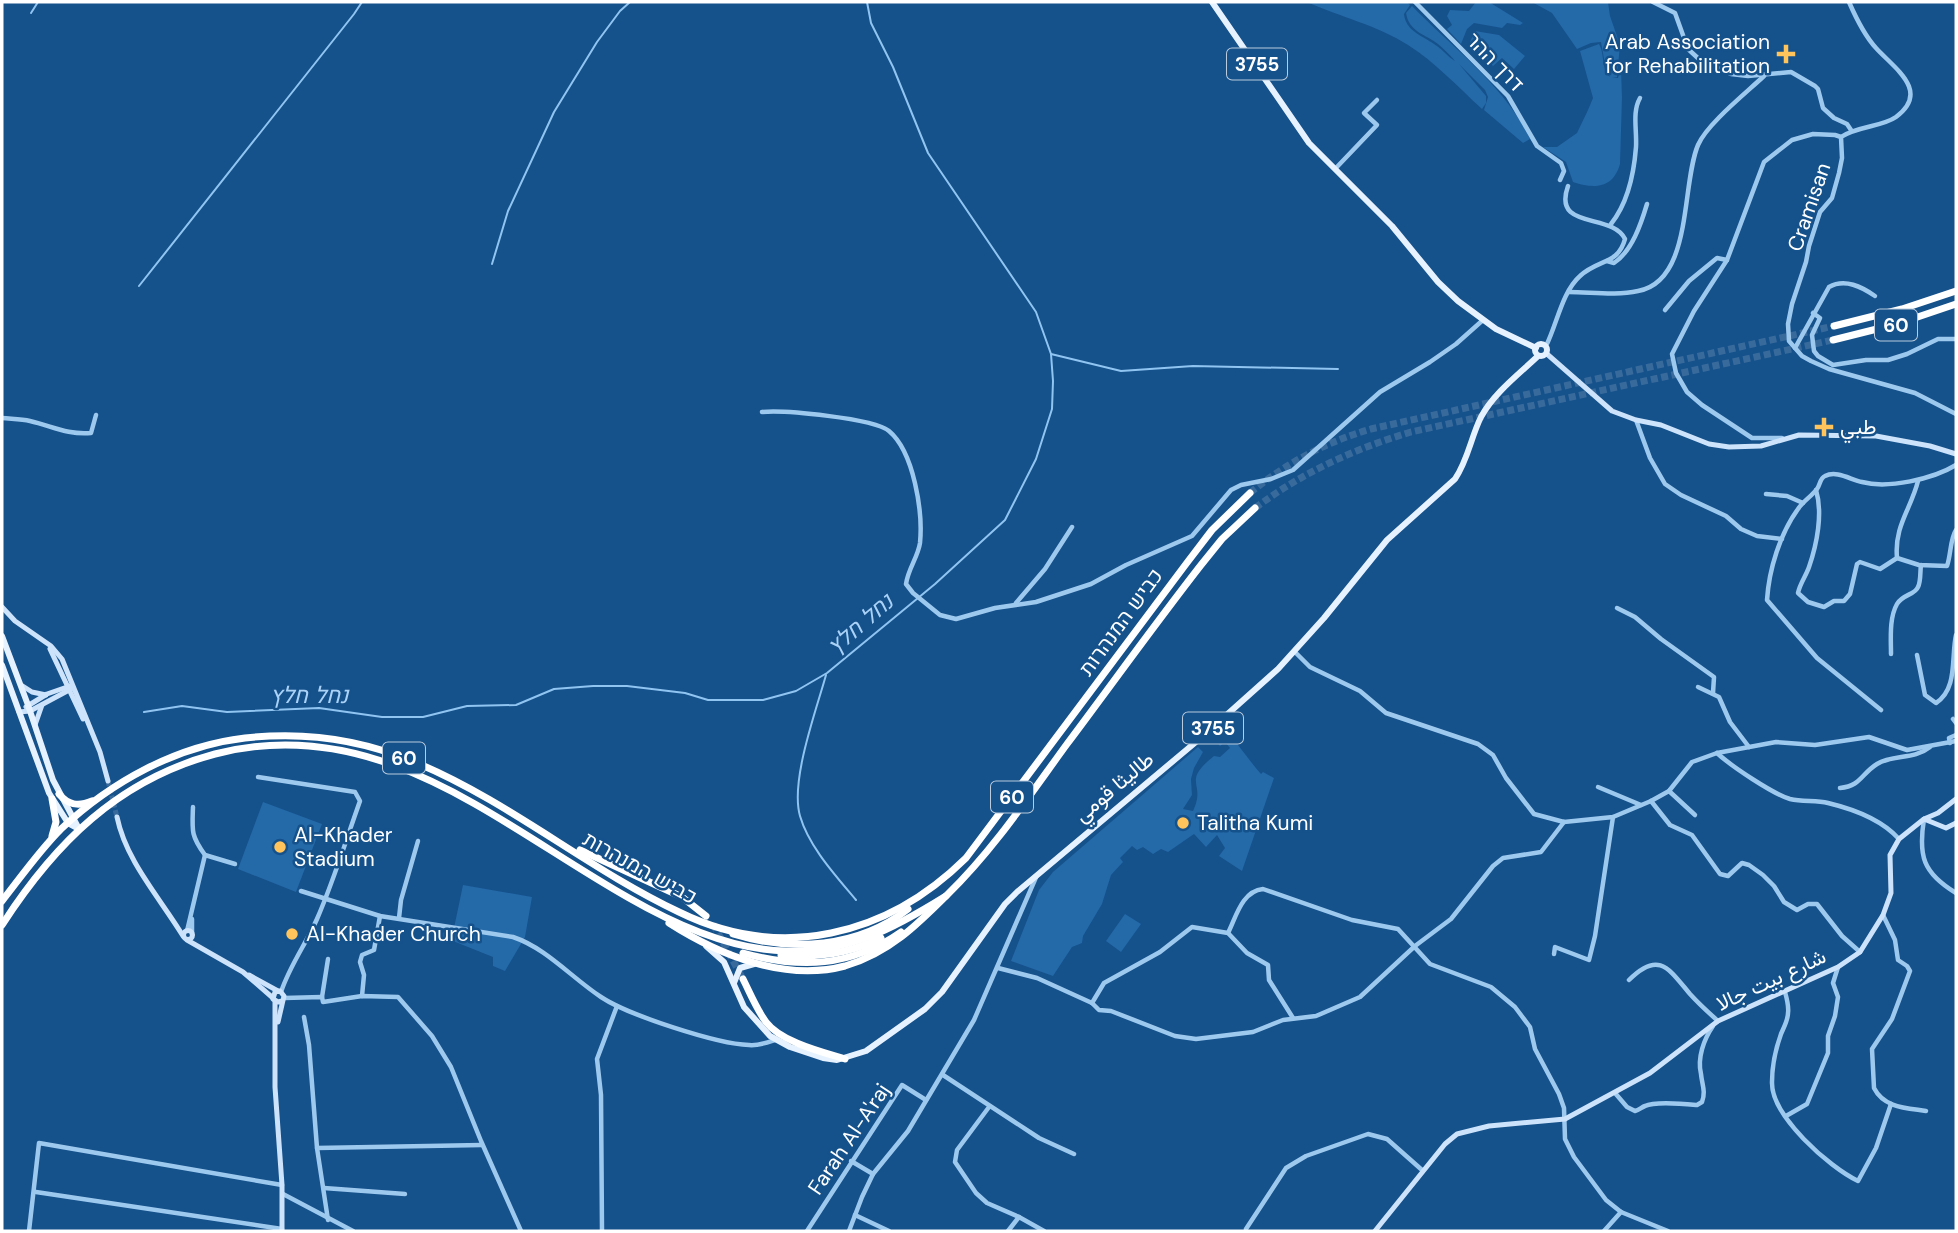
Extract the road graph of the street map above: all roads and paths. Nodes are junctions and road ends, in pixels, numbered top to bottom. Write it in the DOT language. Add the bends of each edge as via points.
graph roads {
  1 [pos="1212,2"];
  2 [pos="1415,2"];
  3 [pos="1653,2"];
  4 [pos="1849,2"];
  5 [pos="1764,76"];
  6 [pos="1640,98"];
  7 [pos="1377,100"];
  8 [pos="1851,130"];
  9 [pos="1841,137"];
  10 [pos="1335,169"];
  11 [pos="1560,180"];
  12 [pos="1569,186"];
  13 [pos="1647,204"];
  14 [pos="1611,225"];
  15 [pos="1727,260"];
  16 [pos="1606,261"];
  17 [pos="1956,291"];
  18 [pos="1569,292"];
  19 [pos="1875,296"];
  20 [pos="1956,304"];
  21 [pos="1665,310"];
  22 [pos="1813,313"];
  23 [pos="1483,320"];
  24 [pos="1834,326"];
  25 [pos="1956,339"];
  26 [pos="1833,340"];
  27 [pos="1546,346"];
  28 [pos="1795,348"];
  29 [pos="1537,352"];
  30 [pos="1547,354"];
  31 [pos="762,412"];
  32 [pos="1956,414"];
  33 [pos="96,415"];
  34 [pos="2,418"];
  35 [pos="1636,420"];
  36 [pos="1787,438"];
  37 [pos="1956,454"];
  38 [pos="1956,465"];
  39 [pos="1918,481"];
  40 [pos="1816,490"];
  41 [pos="1250,493"];
  42 [pos="1766,495"];
  43 [pos="1802,503"];
  44 [pos="1255,508"];
  45 [pos="1072,527"];
  46 [pos="1956,530"];
  47 [pos="1782,539"];
  48 [pos="1897,558"];
  49 [pos="1921,565"];
  50 [pos="1016,604"];
  51 [pos="2,607"];
  52 [pos="1617,608"];
  53 [pos="1956,635"];
  54 [pos="2,636"];
  55 [pos="1295,652"];
  56 [pos="1891,654"];
  57 [pos="1917,654"];
  58 [pos="2,666"];
  59 [pos="21,685"];
  60 [pos="1698,687"];
  61 [pos="70,688"];
  62 [pos="1713,693"];
  63 [pos="45,699"];
  64 [pos="29,708"];
  65 [pos="1881,710"];
  66 [pos="19,712"];
  67 [pos="35,725"];
  68 [pos="1956,735"];
  69 [pos="1956,741"];
  70 [pos="1950,743"];
  71 [pos="1930,746"];
  72 [pos="1749,747"];
  73 [pos="1717,753"];
  74 [pos="258,777"];
  75 [pos="108,781"];
  76 [pos="1598,787"];
  77 [pos="1840,788"];
  78 [pos="1669,791"];
  79 [pos="55,797"];
  80 [pos="102,797"];
  81 [pos="1956,799"];
  82 [pos="1651,801"];
  83 [pos="1641,806"];
  84 [pos="193,807"];
  85 [pos="1695,815"];
  86 [pos="117,817"];
  87 [pos="1614,817"];
  88 [pos="1924,819"];
  89 [pos="71,821"];
  90 [pos="1564,822"];
  91 [pos="1956,823"];
  92 [pos="534,827"];
  93 [pos="79,830"];
  94 [pos="1899,839"];
  95 [pos="49,841"];
  96 [pos="418,841"];
  97 [pos="205,855"];
  98 [pos="235,864"];
  99 [pos="1037,874"];
  100 [pos="301,891"];
  101 [pos="1956,893"];
  102 [pos="944,898"];
  103 [pos="326,900"];
  104 [pos="2,901"];
  105 [pos="648,909"];
  106 [pos="1882,915"];
  107 [pos="380,916"];
  108 [pos="706,916"];
  109 [pos="399,919"];
  110 [pos="2,925"];
  111 [pos="673,926"];
  112 [pos="1228,933"];
  113 [pos="188,935"];
  114 [pos="1415,946"];
  115 [pos="848,948"];
  116 [pos="1860,952"];
  117 [pos="1554,954"];
  118 [pos="328,959"];
  119 [pos="761,965"];
  120 [pos="1838,967"];
  121 [pos="998,968"];
  122 [pos="743,979"];
  123 [pos="1629,980"];
  124 [pos="734,985"];
  125 [pos="1785,992"];
  126 [pos="362,996"];
  127 [pos="279,997"];
  128 [pos="322,997"];
  129 [pos="1092,1003"];
  130 [pos="617,1006"];
  131 [pos="303,1017"];
  132 [pos="1293,1018"];
  133 [pos="1716,1024"];
  134 [pos="775,1040"];
  135 [pos="845,1059"];
  136 [pos="943,1075"];
  137 [pos="1615,1093"];
  138 [pos="926,1100"];
  139 [pos="1891,1104"];
  140 [pos="989,1107"];
  141 [pos="1926,1111"];
  142 [pos="1786,1116"];
  143 [pos="1565,1119"];
  144 [pos="482,1145"];
  145 [pos="317,1148"];
  146 [pos="1074,1154"];
  147 [pos="851,1161"];
  148 [pos="1422,1170"];
  149 [pos="873,1174"];
  150 [pos="282,1185"];
  151 [pos="324,1188"];
  152 [pos="36,1192"];
  153 [pos="282,1194"];
  154 [pos="405,1194"];
  155 [pos="1621,1212"];
  156 [pos="855,1215"];
  157 [pos="1019,1217"];
  158 [pos="328,1220"];
  159 [pos="1035,1229"];
  160 [pos="1246,1229"];
  161 [pos="282,1230"];
  162 [pos="29,1231"];
  163 [pos="353,1231"];
  164 [pos="521,1231"];
  165 [pos="602,1231"];
  166 [pos="807,1231"];
  167 [pos="849,1231"];
  168 [pos="889,1231"];
  169 [pos="1008,1231"];
  170 [pos="1044,1231"];
  171 [pos="1374,1231"];
  172 [pos="1604,1231"];
  173 [pos="1668,1231"];
  1 -- 10 [label="main road, 3755" via="1298,130"];
  2 -- 11 [label="street, דרך ההר" via="1508,96 1536,146 1561,163 1564,172"];
  3 -- 5 [label="street" via="1675,13 1688,49 1700,60 1731,74"];
  4 -- 8 [label="street, Cramisan" via="1868,37 1902,72 1910,94 1907,105 1894,118"];
  5 -- 8 [label="street" via="1787,71 1808,81 1818,89 1823,108"];
  5 -- 18 [label="street" via="1700,140 1676,255 1661,279 1640,291"];
  6 -- 14 [label="street" via="1635,111 1633,167 1625,198"];
  7 -- 10 [label="street" via="1364,113 1377,125"];
  8 -- 9 [label="street, Cramisan"];
  9 -- 15 [label="street" via="1814,134 1792,140 1764,162"];
  9 -- 28 [label="street, Cramisan" via="1836,186 1820,212 1791,304 1787,335"];
  10 -- 23 [label="main road, 3755" via="1392,226 1438,282"];
  12 -- 14 [label="street" via="1566,205 1572,214"];
  13 -- 16 [label="street" via="1622,258"];
  14 -- 16 [label="street" via="1625,239 1622,250"];
  15 -- 21 [label="street" via="1717,258 1689,281"];
  15 -- 36 [label="street" via="1672,354 1676,373 1702,405 1752,438"];
  16 -- 18 [label="street" via="1577,278"];
  17 -- 24 [label="highway, 60"];
  18 -- 27 [label="street"];
  19 -- 22 [label="street" via="1852,284 1834,284"];
  20 -- 26 [label="highway, 60"];
  22 -- 25 [label="street" via="1820,318 1812,335 1814,351 1833,365 1888,360 1938,339"];
  22 -- 28 [label="street"];
  23 -- 29 [label="main road, 3755"];
  23 -- 50 [label="street" via="1456,344 1380,392 1293,470 1227,492 1188,538 1091,584"];
  27 -- 29 [label="main road" via="1541,344"];
  27 -- 30 [label="main road"];
  28 -- 32 [label="street" via="1820,365 1915,393"];
  29 -- 30 [label="main road"];
  29 -- 55 [label="main road, طاليثا قومي / 3755" via="1493,399 1455,479 1387,540"];
  30 -- 35 [label="street" via="1612,411"];
  31 -- 50 [label="street" via="817,414 886,428 909,463 918,493 920,542 906,583 929,607 949,619"];
  33 -- 34 [label="street" via="91,433 57,431"];
  35 -- 36 [label="street" via="1729,447 1761,446"];
  35 -- 47 [label="street" via="1665,484 1757,536"];
  36 -- 37 [label="street" via="1876,436"];
  38 -- 39 [label="street"];
  39 -- 40 [label="street" via="1871,484 1845,475 1827,475"];
  39 -- 48 [label="street" via="1902,518"];
  40 -- 43 [label="street"];
  40 -- 48 [label="street" via="1820,501 1816,540 1798,593 1808,602 1824,607 1844,601 1857,564 1880,569"];
  41 -- 115 [label="highway, כביש המנהרות / 60" via="1212,530 965,858 894,920"];
  42 -- 43 [label="street" via="1787,496"];
  43 -- 47 [label="street"];
  44 -- 102 [label="highway, כביש המנהרות / 60" via="1201,565 1006,827"];
  45 -- 50 [label="street"];
  46 -- 49 [label="street" via="1947,566"];
  47 -- 65 [label="street" via="1768,584 1769,605 1817,658"];
  48 -- 49 [label="street"];
  49 -- 56 [label="street" via="1918,587 1904,595 1895,608"];
  51 -- 61 [label="street" via="62,659"];
  52 -- 62 [label="street" via="1714,677"];
  53 -- 57 [label="street" via="1953,682 1936,703 1925,695"];
  54 -- 59 [label="main road"];
  55 -- 90 [label="street" via="1310,667 1360,691 1387,713 1478,744 1493,754 1534,814"];
  55 -- 99 [label="main road, طاليثا قومي / 3755" via="1203,736"];
  58 -- 66 [label="main road"];
  59 -- 63 [label="street"];
  59 -- 64 [label="main road"];
  60 -- 62 [label="street"];
  61 -- 63 [label="street"];
  61 -- 75 [label="street" via="100,752"];
  62 -- 72 [label="street"];
  63 -- 64 [label="street"];
  63 -- 67 [label="street"];
  64 -- 66 [label="street"];
  64 -- 67 [label="main road"];
  66 -- 79 [label="main road"];
  67 -- 79 [label="main road"];
  68 -- 70 [label="street" via="1950,737"];
  69 -- 70 [label="street"];
  70 -- 71 [label="street"];
  71 -- 72 [label="street" via="1907,750 1869,737"];
  71 -- 77 [label="street" via="1914,756 1878,763 1858,783"];
  72 -- 73 [label="street"];
  73 -- 78 [label="street" via="1692,762"];
  73 -- 94 [label="street" via="1789,799 1828,803 1872,818"];
  74 -- 103 [label="street" via="355,792 360,801"];
  76 -- 83 [label="street"];
  78 -- 82 [label="street"];
  78 -- 85 [label="street"];
  79 -- 80 [label="highway" via="75,805"];
  79 -- 89 [label="main road"];
  79 -- 95 [label="highway" via="56,825"];
  80 -- 89 [label="highway, כביש המנהרות / 60"];
  80 -- 92 [label="highway, כביש המנהרות / 60" via="143,770 205,746 261,736 313,736 373,747 417,763"];
  81 -- 88 [label="street"];
  82 -- 83 [label="street"];
  82 -- 116 [label="street" via="1670,825 1692,835 1720,874 1728,876 1742,863 1749,865 1791,908 1817,904"];
  83 -- 87 [label="street"];
  84 -- 97 [label="street" via="191,832"];
  86 -- 113 [label="street" via="129,853"];
  87 -- 90 [label="street"];
  87 -- 117 [label="street" via="1589,960 1555,947"];
  88 -- 91 [label="street" via="1946,828"];
  88 -- 94 [label="street"];
  88 -- 101 [label="street" via="1921,841 1926,866"];
  89 -- 93 [label="main road"];
  89 -- 95 [label="highway, 60"];
  90 -- 114 [label="street" via="1541,852 1503,858 1493,866 1451,919"];
  92 -- 108 [label="highway" via="682,897"];
  92 -- 115 [label="highway, כביש המנהרות / 60" via="681,914 728,933 768,943"];
  93 -- 105 [label="highway, כביש המנהרות / 60" via="123,794 177,766 243,748 313,745 369,756 421,775"];
  93 -- 110 [label="highway, 60" via="47,861"];
  94 -- 106 [label="street, شارع بيت جالا" via="1891,855 1891,893"];
  95 -- 104 [label="highway, 60"];
  96 -- 109 [label="street"];
  97 -- 98 [label="street"];
  97 -- 113 [label="street"];
  99 -- 121 [label="street"];
  99 -- 135 [label="main road, طاليثا قومي / 3755" via="1005,904 925,1009 866,1051"];
  100 -- 103 [label="street"];
  102 -- 115 [label="highway, 60"];
  102 -- 115 [label="highway, 60" via="892,939"];
  103 -- 107 [label="street"];
  103 -- 127 [label="street"];
  105 -- 111 [label="highway, 60"];
  105 -- 115 [label="highway, 60" via="714,937 761,948"];
  106 -- 116 [label="street, شارع بيت جالا"];
  106 -- 139 [label="street" via="1895,940 1898,960 1910,971 1892,1019 1871,1055 1874,1088"];
  107 -- 109 [label="street"];
  107 -- 126 [label="street" via="374,950 362,955 360,962"];
  109 -- 130 [label="street" via="513,937"];
  111 -- 115 [label="highway, 60" via="761,953 811,957"];
  111 -- 119 [label="highway, 60"];
  111 -- 124 [label="main road" via="718,955"];
  112 -- 114 [label="street" via="1245,900 1263,889 1352,920 1389,925"];
  112 -- 129 [label="street" via="1192,927 1160,953 1104,983"];
  112 -- 132 [label="street" via="1247,953 1268,965 1269,980"];
  113 -- 127 [label="street"];
  114 -- 132 [label="street" via="1360,996 1316,1016"];
  114 -- 143 [label="street" via="1430,964 1491,988 1515,1007 1530,1027"];
  115 -- 119 [label="highway, 60" via="828,969"];
  116 -- 120 [label="street, شارع بيت جالا"];
  118 -- 128 [label="street"];
  119 -- 124 [label="main road" via="740,968"];
  120 -- 125 [label="street, شارع بيت جالا"];
  120 -- 142 [label="street" via="1828,1053 1807,1104"];
  121 -- 129 [label="street" via="1037,978"];
  121 -- 136 [label="street"];
  122 -- 135 [label="highway" via="764,1020 779,1034"];
  123 -- 133 [label="street" via="1650,964 1661,965"];
  124 -- 134 [label="main road" via="744,1007"];
  125 -- 133 [label="street, شارع بيت جالا"];
  125 -- 142 [label="street" via="1788,1015 1772,1082 1776,1102"];
  126 -- 128 [label="street" via="323,1003"];
  126 -- 144 [label="street" via="398,997 424,1025 451,1066"];
  127 -- 128 [label="street"];
  127 -- 150 [label="street" via="275,1087"];
  129 -- 132 [label="street" via="1099,1010 1196,1039 1253,1032"];
  130 -- 134 [label="street" via="739,1044"];
  130 -- 165 [label="street" via="597,1059"];
  131 -- 145 [label="street"];
  133 -- 137 [label="street, شارع بيت جالا"];
  133 -- 137 [label="street" via="1700,1058 1702,1102 1647,1104 1635,1111"];
  134 -- 135 [label="main road" via="823,1058"];
  136 -- 138 [label="street"];
  136 -- 140 [label="street"];
  137 -- 143 [label="street, شارع بيت جالا"];
  138 -- 147 [label="street, Farah Al-A'raj" via="902,1085"];
  138 -- 149 [label="street"];
  139 -- 141 [label="street"];
  139 -- 142 [label="street" via="1876,1149 1858,1181 1829,1163"];
  140 -- 146 [label="street"];
  140 -- 157 [label="street" via="954,1159 987,1203"];
  143 -- 148 [label="street" via="1489,1126 1457,1134"];
  143 -- 155 [label="street" via="1565,1139 1574,1157 1606,1200"];
  144 -- 145 [label="street"];
  144 -- 164 [label="street"];
  145 -- 151 [label="street"];
  147 -- 149 [label="street"];
  147 -- 166 [label="street, Farah Al-A'raj"];
  148 -- 160 [label="street" via="1387,1139 1368,1134 1286,1168"];
  148 -- 171 [label="street"];
  149 -- 156 [label="street"];
  150 -- 152 [label="street" via="39,1143"];
  150 -- 153 [label="street"];
  151 -- 154 [label="street"];
  151 -- 158 [label="street"];
  152 -- 161 [label="street"];
  152 -- 162 [label="street"];
  153 -- 158 [label="street"];
  153 -- 161 [label="street"];
  155 -- 172 [label="street"];
  155 -- 173 [label="street"];
  156 -- 167 [label="street"];
  156 -- 168 [label="street"];
  157 -- 159 [label="street"];
  157 -- 169 [label="street"];
  158 -- 163 [label="street"];
  159 -- 170 [label="street"];
}
